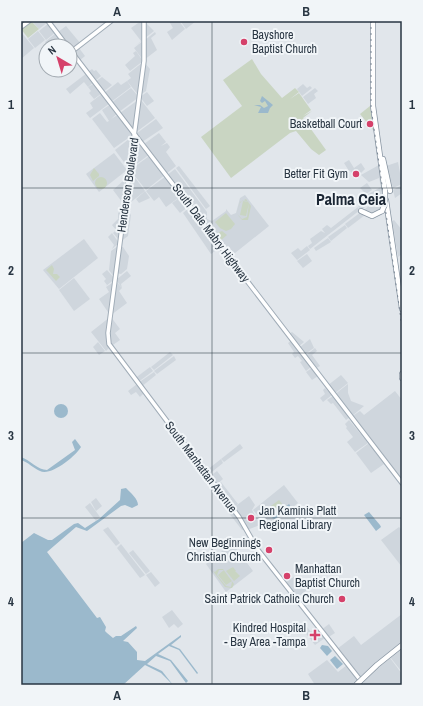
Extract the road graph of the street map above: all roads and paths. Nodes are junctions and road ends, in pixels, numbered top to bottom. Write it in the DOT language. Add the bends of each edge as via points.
graph roads {
  1 [pos="28,21"];
  2 [pos="48,21"];
  3 [pos="111,21"];
  4 [pos="144,21"];
  5 [pos="375,21"];
  6 [pos="21,26"];
  7 [pos="61,38"];
  8 [pos="374,38"];
  9 [pos="78,46"];
  10 [pos="78,60"];
  11 [pos="134,129"];
  12 [pos="135,134"];
  13 [pos="138,138"];
  14 [pos="134,140"];
  15 [pos="388,189"];
  16 [pos="363,211"];
  17 [pos="390,217"];
  18 [pos="402,292"];
  19 [pos="402,309"];
  20 [pos="110,348"];
  21 [pos="402,374"];
  22 [pos="402,378"];
  23 [pos="351,417"];
  24 [pos="374,450"];
  25 [pos="381,456"];
  26 [pos="392,472"];
  27 [pos="402,485"];
  28 [pos="402,645"];
  29 [pos="358,684"];
  1 -- 6 [label="main road"];
  2 -- 7 [label="main road"];
  3 -- 9 [label="main road"];
  4 -- 11 [label="main road, Henderson Boulevard" via="144,61"];
  5 -- 8 [label="highway"];
  8 -- 15 [label="highway" via="375,104"];
  8 -- 15 [label="highway" via="373,106"];
  10 -- 11 [label="main road, South Dale Mabry Highway"];
  11 -- 12 [label="main road, South Dale Mabry Highway"];
  12 -- 13 [label="main road, South Dale Mabry Highway"];
  12 -- 14 [label="main road, Henderson Boulevard"];
  13 -- 14 [label="main road"];
  13 -- 23 [label="main road, South Dale Mabry Highway"];
  14 -- 20 [label="main road, Henderson Boulevard" via="108,334"];
  15 -- 16 [label="highway, bridge" via="382,211 374,216"];
  15 -- 17 [label="highway, bridge"];
  17 -- 18 [label="highway"];
  17 -- 19 [label="highway"];
  20 -- 29 [label="main road, South Manhattan Avenue" via="239,516 256,547"];
  21 -- 22 [label="highway"];
  23 -- 24 [label="main road, South Dale Mabry Highway"];
  23 -- 25 [label="main road, South Dale Mabry Highway"];
  24 -- 25 [label="main road"];
  24 -- 26 [label="main road, South Dale Mabry Highway"];
  25 -- 26 [label="main road, South Dale Mabry Highway"];
  26 -- 27 [label="main road, South Dale Mabry Highway"];
  28 -- 29 [label="main road"];
  28 -- 29 [label="highway, bridge" via="374,667"];
}
